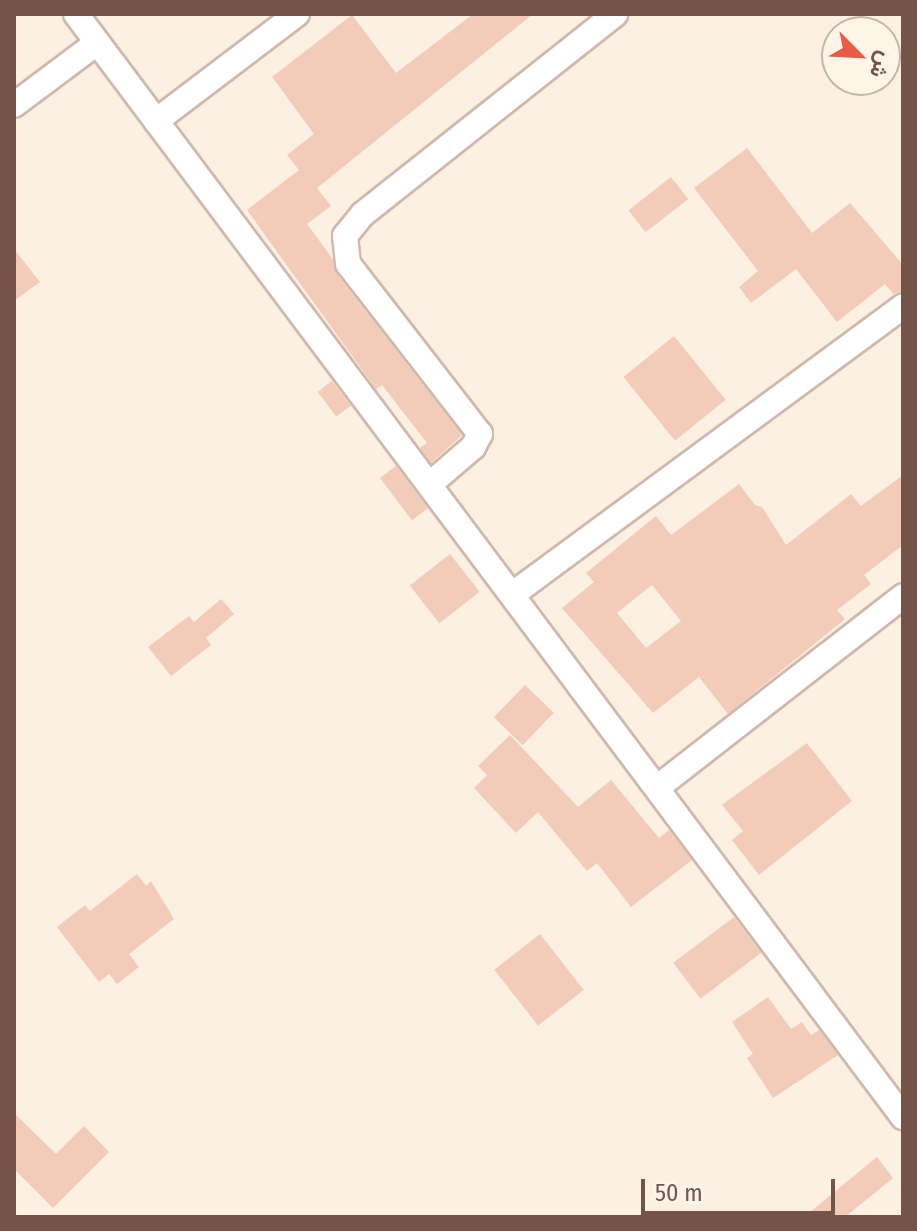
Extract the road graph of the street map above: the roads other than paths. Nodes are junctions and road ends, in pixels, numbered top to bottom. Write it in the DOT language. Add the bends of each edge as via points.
graph roads {
  1 [pos="76,14"];
  2 [pos="297,14"];
  3 [pos="615,14"];
  4 [pos="97,43"];
  5 [pos="14,105"];
  6 [pos="156,121"];
  7 [pos="903,306"];
  8 [pos="430,484"];
  9 [pos="513,594"];
  10 [pos="903,596"];
  11 [pos="658,787"];
  12 [pos="903,1117"];
  1 -- 4 [label="street"];
  2 -- 6 [label="street"];
  3 -- 8 [label="street" via="363,214 345,236 348,264 480,434 473,447"];
  4 -- 5 [label="street"];
  4 -- 6 [label="street"];
  6 -- 8 [label="street"];
  7 -- 9 [label="street"];
  8 -- 9 [label="street"];
  9 -- 11 [label="street"];
  10 -- 11 [label="street"];
  11 -- 12 [label="street"];
}
